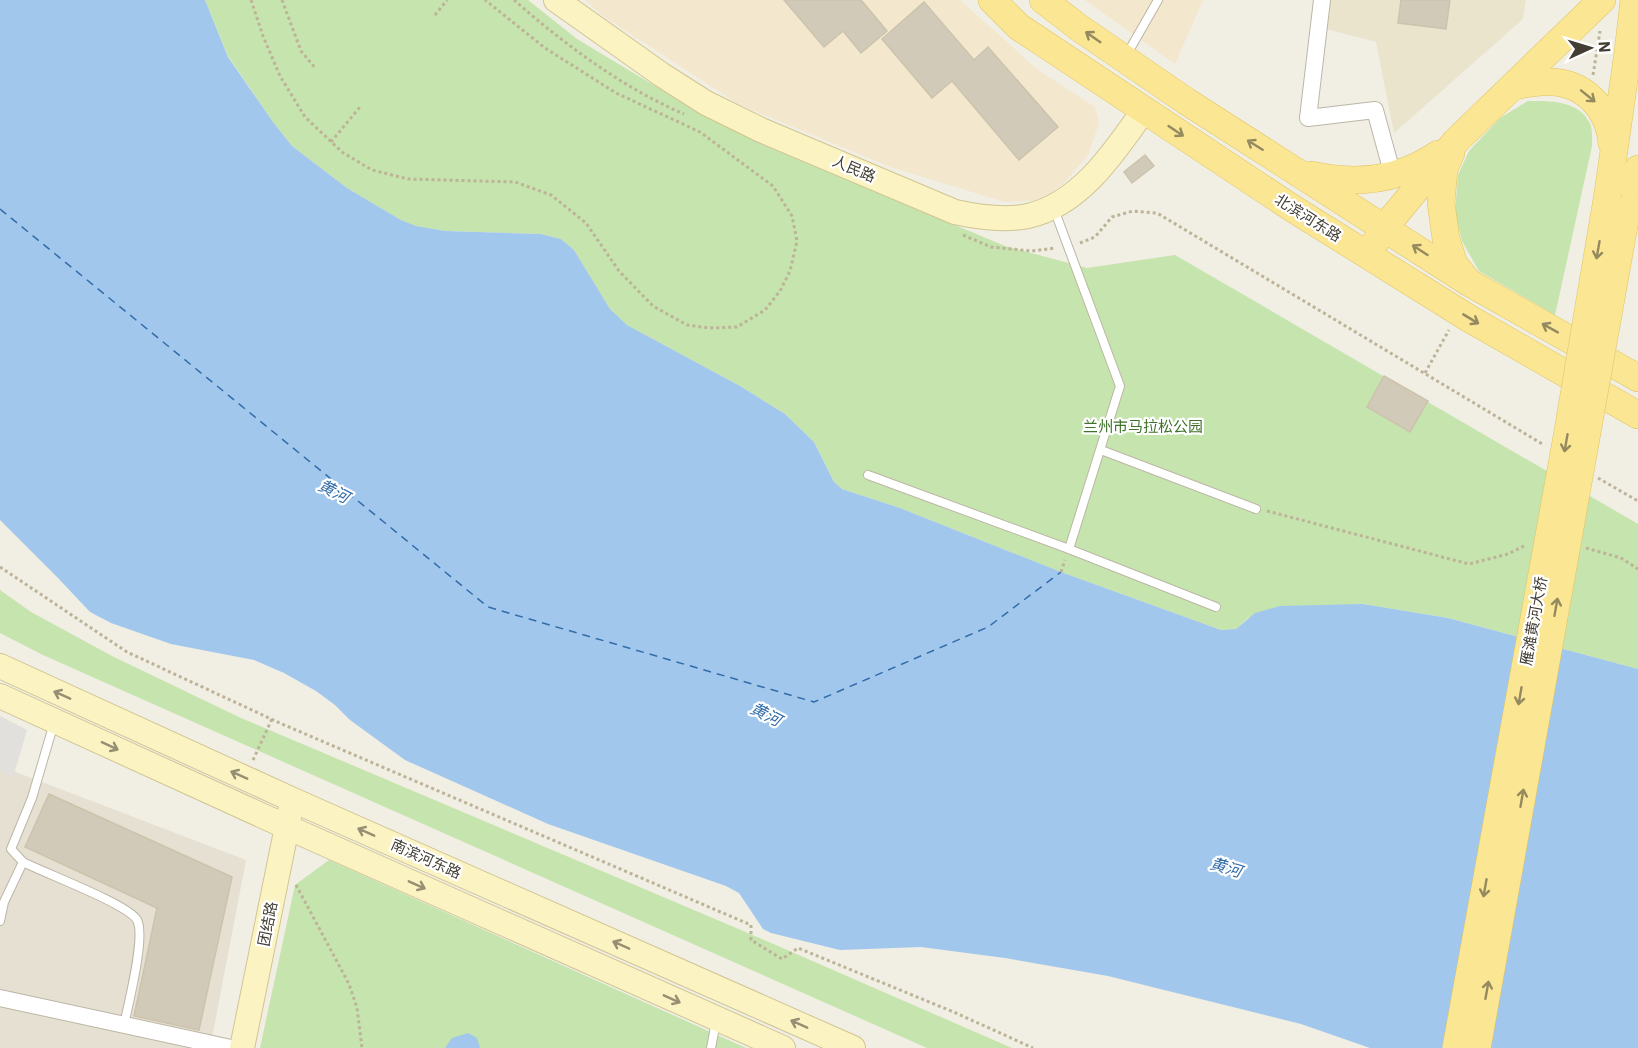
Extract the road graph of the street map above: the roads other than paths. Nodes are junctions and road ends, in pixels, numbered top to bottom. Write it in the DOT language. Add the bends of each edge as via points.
graph roads {
  1 [pos="556,0"];
  2 [pos="992,0"];
  3 [pos="1043,0"];
  4 [pos="1158,0"];
  5 [pos="1322,0"];
  6 [pos="1634,0"];
  7 [pos="1601,11"];
  8 [pos="1125,59"];
  9 [pos="1513,86"];
  10 [pos="1144,110"];
  11 [pos="1456,141"];
  12 [pos="1297,171"];
  13 [pos="1393,176"];
  14 [pos="1626,185"];
  15 [pos="1053,206"];
  16 [pos="1384,227"];
  17 [pos="1367,255"];
  18 [pos="1468,282"];
  19 [pos="1638,378"];
  20 [pos="1638,415"];
  21 [pos="1101,450"];
  22 [pos="868,475"];
  23 [pos="1256,509"];
  24 [pos="1069,549"];
  25 [pos="1216,607"];
  26 [pos="0,666"];
  27 [pos="0,696"];
  28 [pos="55,721"];
  29 [pos="293,800"];
  30 [pos="287,827"];
  31 [pos="23,862"];
  32 [pos="0,921"];
  33 [pos="0,998"];
  34 [pos="717,1018"];
  35 [pos="124,1025"];
  36 [pos="231,1048"];
  37 [pos="242,1048"];
  38 [pos="711,1048"];
  39 [pos="783,1048"];
  40 [pos="853,1048"];
  41 [pos="1456,1048"];
  42 [pos="1477,1048"];
  1 -- 15 [label="main road, 人民路" via="706,103 955,212 1003,218 1028,216"];
  2 -- 10 [label="main road, 北滨河东路" via="1019,27"];
  8 -- 3 [label="main road, one-way"];
  4 -- 8 [label="lane"];
  5 -- 13 [label="street" via="1308,118 1375,110"];
  6 -- 14 [label="main road"];
  7 -- 9 [label="main road"];
  12 -- 8 [label="main road, one-way"];
  9 -- 11 [label="main road"];
  9 -- 14 [label="main road, one-way" via="1564,83 1590,96 1599,106 1611,135"];
  10 -- 15 [label="main road, 人民路" via="1093,177"];
  10 -- 17 [label="main road, 北滨河东路, one-way"];
  11 -- 13 [label="main road" via="1409,171"];
  11 -- 16 [label="main road"];
  11 -- 18 [label="main road" via="1444,169 1442,203 1446,239 1454,264"];
  12 -- 13 [label="main road" via="1347,181"];
  12 -- 16 [label="main road"];
  14 -- 41 [label="main road, 雁滩黄河大桥, one-way, bridge" via="1566,442"];
  42 -- 14 [label="main road, 雁滩黄河大桥, one-way, bridge"];
  15 -- 21 [label="lane" via="1120,386"];
  16 -- 17 [label="main road"];
  18 -- 16 [label="main road, one-way"];
  17 -- 20 [label="main road, 北滨河东路, one-way"];
  19 -- 18 [label="main road, one-way"];
  21 -- 23 [label="lane"];
  21 -- 24 [label="lane"];
  22 -- 24 [label="lane"];
  24 -- 25 [label="lane"];
  29 -- 26 [label="main road, 南滨河东路, one-way"];
  27 -- 28 [label="main road, 南滨河东路"];
  28 -- 30 [label="main road, 南滨河东路, one-way"];
  28 -- 31 [label="lane" via="32,798 11,849"];
  29 -- 30 [label="main road, 团结路"];
  40 -- 29 [label="main road, 南滨河东路, one-way"];
  30 -- 34 [label="main road, 南滨河东路, one-way"];
  30 -- 37 [label="main road, 团结路"];
  31 -- 32 [label="lane" via="4,902"];
  31 -- 35 [label="lane" via="122,907 137,920 141,938"];
  33 -- 35 [label="street"];
  34 -- 38 [label="lane"];
  34 -- 39 [label="main road, 南滨河东路"];
  35 -- 36 [label="street"];
}
